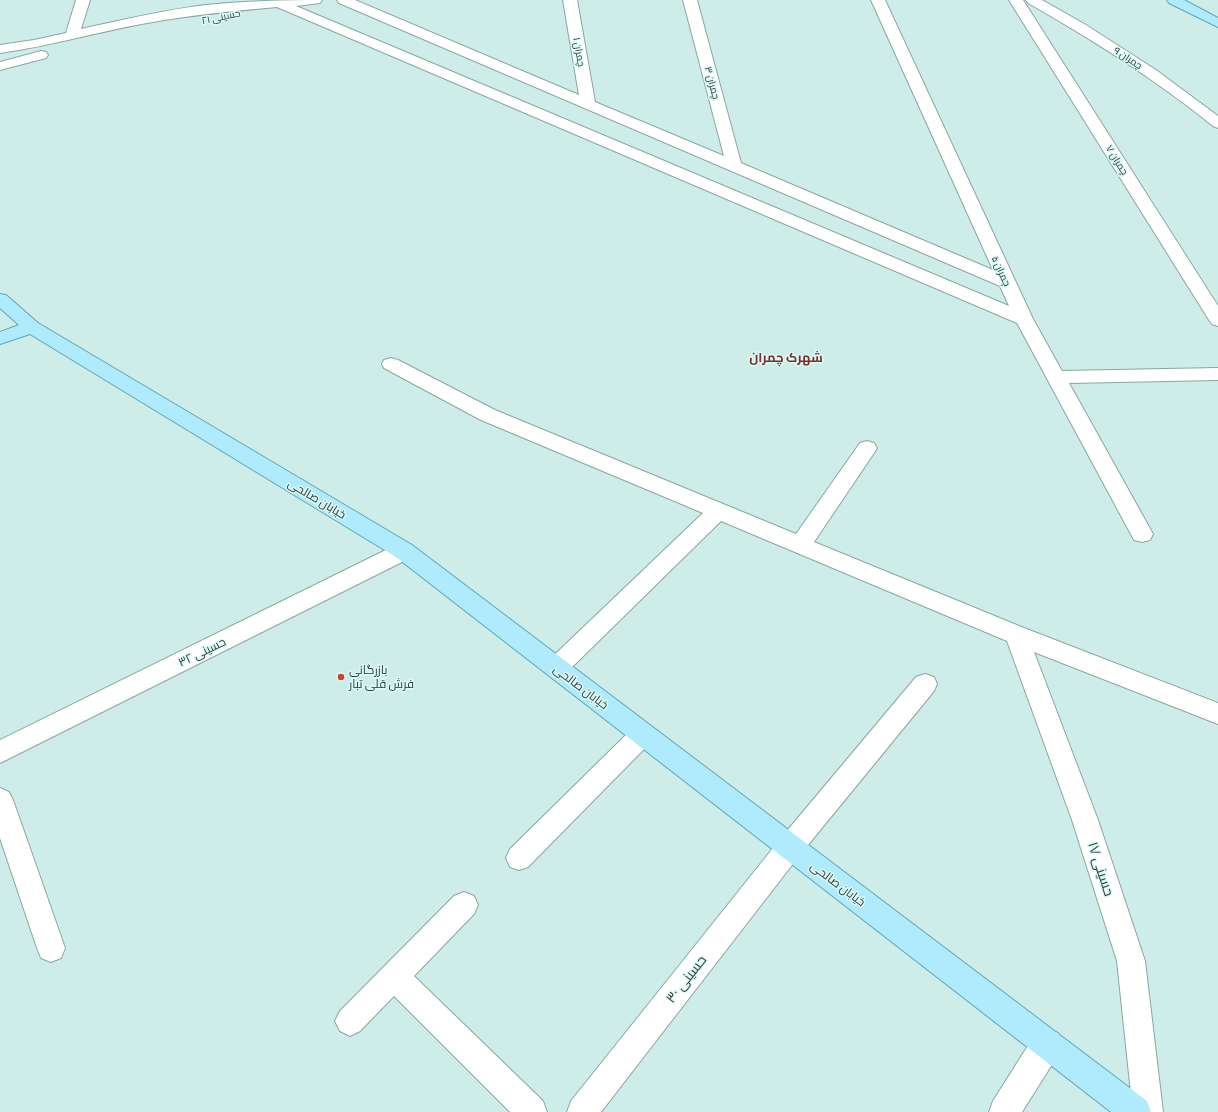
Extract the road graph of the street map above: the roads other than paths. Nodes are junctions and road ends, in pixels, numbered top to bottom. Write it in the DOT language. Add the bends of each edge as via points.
graph roads {
  1 [pos="83,0"];
  2 [pos="315,0"];
  3 [pos="344,0"];
  4 [pos="570,0"];
  5 [pos="690,0"];
  6 [pos="878,0"];
  7 [pos="1016,0"];
  8 [pos="1032,0"];
  9 [pos="1174,0"];
  10 [pos="281,4"];
  11 [pos="221,8"];
  12 [pos="1218,23"];
  13 [pos="156,31"];
  14 [pos="72,35"];
  15 [pos="109,40"];
  16 [pos="0,49"];
  17 [pos="36,50"];
  18 [pos="0,66"];
  19 [pos="588,104"];
  20 [pos="1218,123"];
  21 [pos="734,166"];
  22 [pos="1006,282"];
  23 [pos="0,299"];
  24 [pos="1024,320"];
  25 [pos="1218,320"];
  26 [pos="32,327"];
  27 [pos="0,338"];
  28 [pos="390,364"];
  29 [pos="1218,374"];
  30 [pos="1056,377"];
  31 [pos="867,448"];
  32 [pos="718,511"];
  33 [pos="1142,534"];
  34 [pos="800,545"];
  35 [pos="404,551"];
  36 [pos="1016,635"];
  37 [pos="556,668"];
  38 [pos="925,684"];
  39 [pos="1218,714"];
  40 [pos="642,734"];
  41 [pos="0,752"];
  42 [pos="0,800"];
  43 [pos="790,847"];
  44 [pos="519,858"];
  45 [pos="464,905"];
  46 [pos="50,948"];
  47 [pos="394,976"];
  48 [pos="350,1021"];
  49 [pos="1047,1044"];
  50 [pos="532,1112"];
  51 [pos="582,1112"];
  52 [pos="1004,1112"];
  53 [pos="1136,1112"];
  54 [pos="1148,1112"];
  1 -- 14 [label="street"];
  2 -- 10 [label="street, حسینی ۲۱"];
  3 -- 19 [label="street"];
  4 -- 19 [label="street, چمران ۱"];
  5 -- 21 [label="street, چمران ۳"];
  6 -- 22 [label="street, چمران ۵"];
  7 -- 25 [label="street, چمران ۷"];
  8 -- 20 [label="street, چمران ۹" via="1089,32 1186,96"];
  9 -- 12 [label="main road"];
  10 -- 11 [label="street, حسینی ۲۱"];
  10 -- 24 [label="street"];
  11 -- 13 [label="street, حسینی ۲۱"];
  11 -- 14 [label="street, حسینی ۲۱" via="145,19"];
  14 -- 17 [label="street, حسینی ۲۱"];
  15 -- 17 [label="street, حسینی ۲۱"];
  16 -- 17 [label="street, حسینی ۲۱"];
  17 -- 18 [label="street, حسینی ۲۱"];
  19 -- 21 [label="street"];
  21 -- 22 [label="street"];
  22 -- 24 [label="street, چمران ۵"];
  23 -- 26 [label="main road, خيابان صالحی"];
  24 -- 30 [label="street, چمران ۵"];
  26 -- 27 [label="main road"];
  26 -- 35 [label="main road, خيابان صالحی"];
  28 -- 32 [label="street" via="488,415"];
  29 -- 30 [label="street"];
  30 -- 33 [label="street, چمران ۵"];
  31 -- 34 [label="street"];
  32 -- 34 [label="street"];
  32 -- 37 [label="street"];
  34 -- 36 [label="street"];
  35 -- 37 [label="main road, خيابان صالحی"];
  35 -- 41 [label="street, حسینی ۳۲"];
  36 -- 39 [label="street"];
  36 -- 54 [label="street, حسینی ۱۷" via="1085,820 1131,961"];
  37 -- 40 [label="main road, خيابان صالحی"];
  38 -- 43 [label="street, حسینی ۳۰"];
  40 -- 43 [label="main road, خيابان صالحی"];
  40 -- 44 [label="street"];
  42 -- 46 [label="street"];
  43 -- 49 [label="main road, خيابان صالحی"];
  43 -- 51 [label="street, حسینی ۳۰"];
  45 -- 47 [label="street"];
  47 -- 48 [label="street"];
  47 -- 50 [label="street"];
  49 -- 52 [label="street"];
  49 -- 53 [label="main road, خيابان صالحی"];
}
